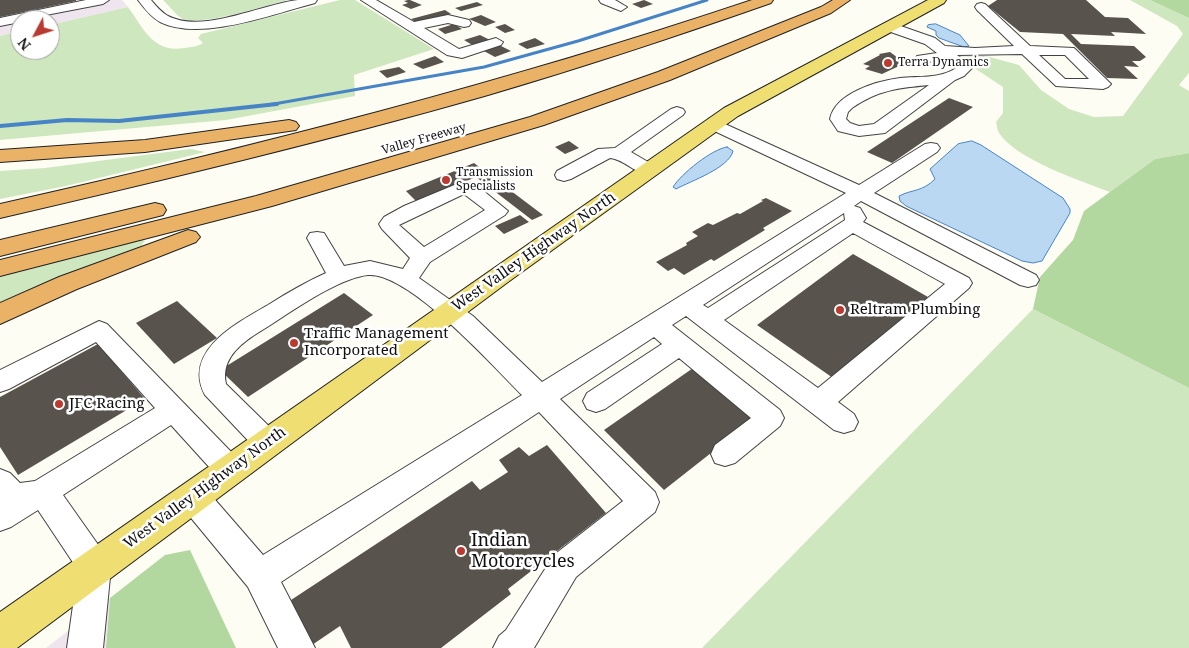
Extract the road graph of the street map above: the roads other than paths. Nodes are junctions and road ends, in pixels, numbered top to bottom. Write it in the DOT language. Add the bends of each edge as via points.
graph roads {
  1 [pos="103,0"];
  2 [pos="144,0"];
  3 [pos="311,0"];
  4 [pos="367,0"];
  5 [pos="605,0"];
  6 [pos="766,0"];
  7 [pos="841,0"];
  8 [pos="939,0"];
  9 [pos="621,7"];
  10 [pos="981,8"];
  11 [pos="0,22"];
  12 [pos="464,23"];
  13 [pos="411,27"];
  14 [pos="890,27"];
  15 [pos="496,42"];
  16 [pos="622,50"];
  17 [pos="1026,50"];
  18 [pos="945,52"];
  19 [pos="922,59"];
  20 [pos="949,78"];
  21 [pos="678,112"];
  22 [pos="537,121"];
  23 [pos="714,124"];
  24 [pos="931,148"];
  25 [pos="619,153"];
  26 [pos="0,156"];
  27 [pos="650,170"];
  28 [pos="564,175"];
  29 [pos="851,207"];
  30 [pos="0,211"];
  31 [pos="317,238"];
  32 [pos="0,248"];
  33 [pos="422,257"];
  34 [pos="0,268"];
  35 [pos="339,277"];
  36 [pos="1028,280"];
  37 [pos="406,281"];
  38 [pos="686,304"];
  39 [pos="451,311"];
  40 [pos="0,314"];
  41 [pos="707,320"];
  42 [pos="654,324"];
  43 [pos="679,344"];
  44 [pos="0,382"];
  45 [pos="541,397"];
  46 [pos="596,402"];
  47 [pos="819,403"];
  48 [pos="174,410"];
  49 [pos="844,422"];
  50 [pos="268,443"];
  51 [pos="725,454"];
  52 [pos="230,470"];
  53 [pos="0,482"];
  54 [pos="39,494"];
  55 [pos="193,497"];
  56 [pos="0,517"];
  57 [pos="95,567"];
  58 [pos="260,576"];
  59 [pos="0,636"];
  60 [pos="85,648"];
  61 [pos="297,648"];
  62 [pos="511,648"];
  1 -- 11 [label="street"];
  2 -- 3 [label="street" via="163,18 192,25 220,22"];
  4 -- 13 [label="street"];
  5 -- 9 [label="street"];
  6 -- 16 [label="highway"];
  7 -- 22 [label="highway" via="826,10 683,69"];
  7 -- 32 [label="highway, Valley Freeway" via="611,82 453,131"];
  8 -- 14 [label="main road, West Valley Highway North"];
  10 -- 17 [label="street"];
  12 -- 13 [label="street" via="448,19"];
  13 -- 15 [label="street" via="462,54"];
  14 -- 18 [label="street" via="925,39"];
  14 -- 23 [label="main road, West Valley Highway North" via="758,96"];
  16 -- 26 [label="highway" via="346,117 150,146"];
  16 -- 30 [label="highway" via="324,134"];
  17 -- 17 [label="street" via="1061,83 1103,84 1069,51"];
  17 -- 18 [label="street"];
  18 -- 19 [label="street"];
  18 -- 20 [label="street" via="965,68"];
  20 -- 20 [label="street" via="899,82 874,89 845,106 839,114 839,121 854,131 880,129"];
  21 -- 25 [label="street"];
  22 -- 34 [label="highway" via="264,200"];
  22 -- 40 [label="highway" via="168,245"];
  23 -- 27 [label="main road, West Valley Highway North"];
  23 -- 29 [label="street"];
  24 -- 29 [label="street"];
  25 -- 27 [label="street"];
  25 -- 28 [label="street" via="604,153"];
  27 -- 39 [label="main road, West Valley Highway North"];
  29 -- 36 [label="street" via="998,275"];
  29 -- 38 [label="street"];
  29 -- 41 [label="street"];
  29 -- 47 [label="street" via="961,284"];
  31 -- 35 [label="street"];
  33 -- 33 [label="street" via="392,229 391,221 464,187 498,211"];
  33 -- 37 [label="street"];
  35 -- 37 [label="street" via="376,268"];
  35 -- 50 [label="street" via="250,326 224,347 212,367 214,388"];
  37 -- 39 [label="lane"];
  38 -- 41 [label="street"];
  38 -- 42 [label="street"];
  39 -- 45 [label="street"];
  39 -- 50 [label="main road, West Valley Highway North"];
  41 -- 47 [label="street"];
  42 -- 43 [label="street"];
  42 -- 45 [label="street"];
  43 -- 46 [label="street"];
  43 -- 51 [label="street" via="770,418"];
  44 -- 48 [label="street" via="99,330"];
  45 -- 58 [label="street"];
  45 -- 62 [label="street" via="644,502 565,566 518,642"];
  47 -- 49 [label="street"];
  48 -- 52 [label="street"];
  48 -- 54 [label="street"];
  50 -- 52 [label="main road, West Valley Highway North"];
  52 -- 55 [label="main road, West Valley Highway North"];
  53 -- 54 [label="street" via="12,495 26,497"];
  54 -- 56 [label="street"];
  54 -- 57 [label="street"];
  55 -- 57 [label="main road, West Valley Highway North"];
  55 -- 58 [label="street"];
  57 -- 59 [label="main road, West Valley Highway North"];
  57 -- 60 [label="street"];
  58 -- 61 [label="street"];
}
